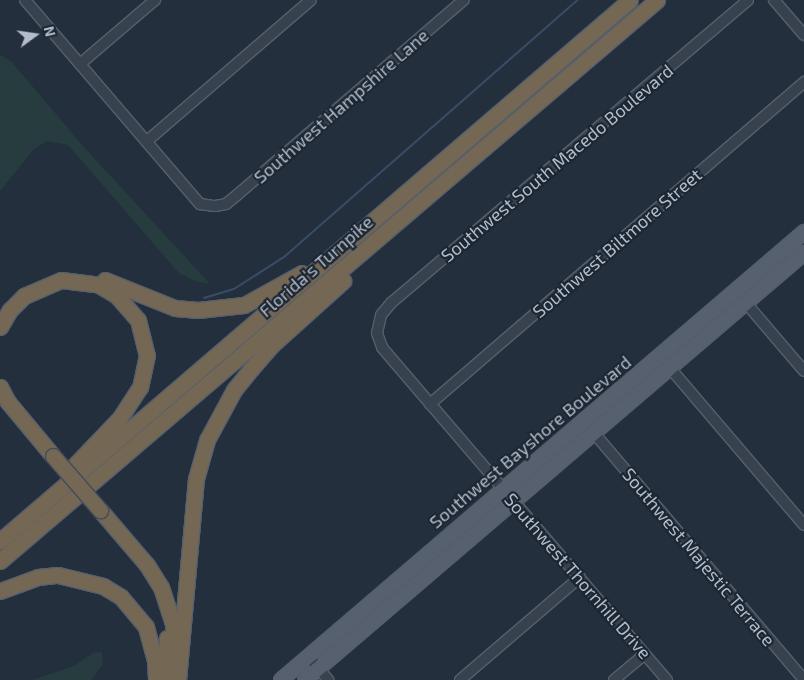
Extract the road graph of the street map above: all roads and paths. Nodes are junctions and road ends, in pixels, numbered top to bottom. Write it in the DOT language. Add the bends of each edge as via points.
graph roads {
  1 [pos="25,0"];
  2 [pos="155,0"];
  3 [pos="311,0"];
  4 [pos="464,0"];
  5 [pos="630,0"];
  6 [pos="657,0"];
  7 [pos="748,0"];
  8 [pos="774,0"];
  9 [pos="804,35"];
  10 [pos="80,64"];
  11 [pos="804,82"];
  12 [pos="147,141"];
  13 [pos="441,186"];
  14 [pos="804,232"];
  15 [pos="339,249"];
  16 [pos="804,253"];
  17 [pos="746,303"];
  18 [pos="714,309"];
  19 [pos="0,312"];
  20 [pos="0,327"];
  21 [pos="377,333"];
  22 [pos="670,368"];
  23 [pos="642,371"];
  24 [pos="804,371"];
  25 [pos="0,387"];
  26 [pos="0,403"];
  27 [pos="430,404"];
  28 [pos="608,421"];
  29 [pos="594,433"];
  30 [pos="50,459"];
  31 [pos="504,489"];
  32 [pos="515,501"];
  33 [pos="97,512"];
  34 [pos="804,525"];
  35 [pos="0,540"];
  36 [pos="0,561"];
  37 [pos="580,577"];
  38 [pos="0,591"];
  39 [pos="645,654"];
  40 [pos="309,657"];
  41 [pos="318,668"];
  42 [pos="156,680"];
  43 [pos="165,680"];
  44 [pos="177,680"];
  45 [pos="281,680"];
  46 [pos="305,680"];
  47 [pos="328,680"];
  48 [pos="460,680"];
  49 [pos="614,680"];
  50 [pos="667,680"];
  51 [pos="804,680"];
  1 -- 10 [label="street"];
  2 -- 10 [label="street"];
  3 -- 12 [label="street"];
  4 -- 12 [label="street, Southwest Hampshire Lane" via="226,204 200,204"];
  5 -- 15 [label="highway, Florida's Turnpike"];
  6 -- 13 [label="highway, Florida's Turnpike"];
  7 -- 21 [label="street, Southwest South Macedo Boulevard" via="391,303 381,315"];
  8 -- 9 [label="street"];
  10 -- 12 [label="street"];
  11 -- 27 [label="street, Southwest Biltmore Street"];
  13 -- 36 [label="highway, Florida's Turnpike"];
  13 -- 44 [label="highway" via="410,220 272,345 234,390 220,415 207,440 196,479"];
  14 -- 18 [label="main road, Southwest Bayshore Boulevard"];
  15 -- 19 [label="highway" via="263,297 224,310 175,308 102,279 61,273 20,289"];
  15 -- 35 [label="highway, Florida's Turnpike"];
  16 -- 17 [label="main road, Southwest Bayshore Boulevard"];
  17 -- 22 [label="main road, Southwest Bayshore Boulevard"];
  17 -- 24 [label="street"];
  18 -- 22 [label="main road" via="712,319 674,350"];
  18 -- 23 [label="main road, Southwest Bayshore Boulevard"];
  20 -- 35 [label="highway" via="15,305 42,286 61,280 83,281 99,285 130,308 144,335 148,355 140,387 120,418"];
  21 -- 27 [label="street, Southwest Thornhill Drive" via="382,347"];
  22 -- 28 [label="main road, Southwest Bayshore Boulevard"];
  22 -- 34 [label="street"];
  23 -- 28 [label="main road" via="643,385 609,413"];
  23 -- 31 [label="main road, Southwest Bayshore Boulevard"];
  25 -- 30 [label="highway"];
  26 -- 30 [label="highway"];
  27 -- 31 [label="street, Southwest Thornhill Drive"];
  28 -- 29 [label="main road, Southwest Bayshore Boulevard"];
  29 -- 32 [label="main road, Southwest Bayshore Boulevard"];
  29 -- 51 [label="street, Southwest Majestic Terrace"];
  30 -- 33 [label="highway, bridge"];
  31 -- 32 [label="street, Southwest Thornhill Drive"];
  31 -- 40 [label="main road, Southwest Bayshore Boulevard"];
  32 -- 37 [label="street, Southwest Thornhill Drive"];
  32 -- 41 [label="main road, Southwest Bayshore Boulevard"];
  33 -- 43 [label="highway" via="143,572 160,604 168,646"];
  33 -- 44 [label="highway" via="147,565 161,587 173,624"];
  37 -- 39 [label="street, Southwest Thornhill Drive"];
  37 -- 48 [label="street"];
  38 -- 42 [label="highway" via="38,577 58,575 103,586 128,604 146,627 155,660"];
  39 -- 49 [label="street"];
  39 -- 50 [label="street, Southwest Thornhill Drive"];
  40 -- 41 [label="street"];
  40 -- 45 [label="main road, Southwest Bayshore Boulevard"];
  41 -- 46 [label="main road, Southwest Bayshore Boulevard"];
  41 -- 47 [label="street"];
}
